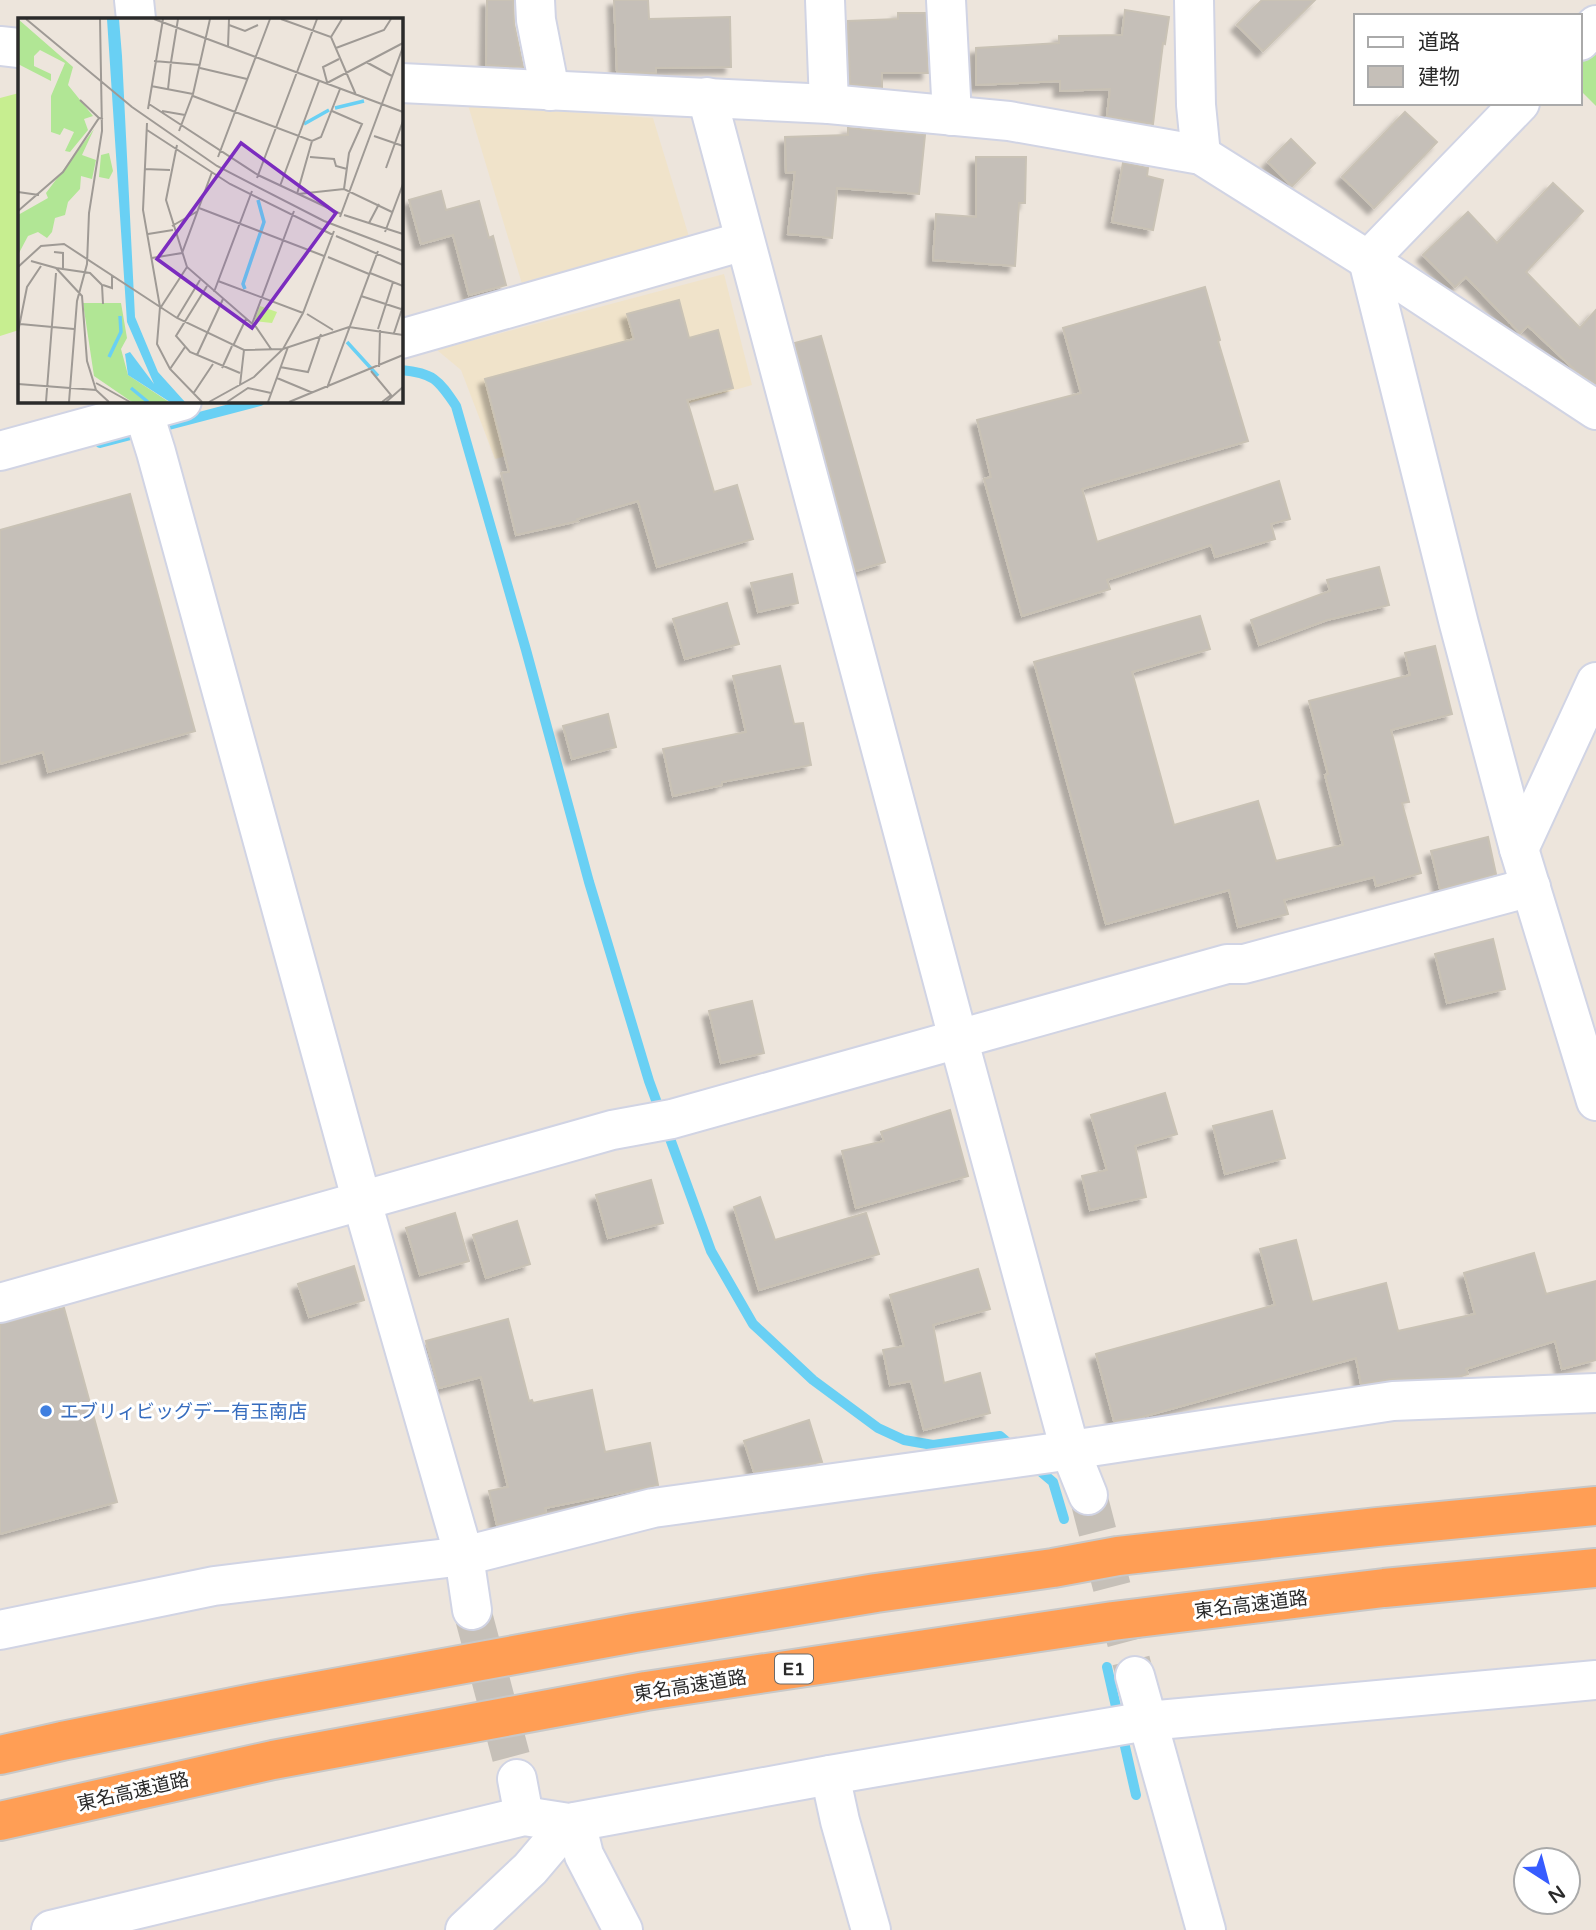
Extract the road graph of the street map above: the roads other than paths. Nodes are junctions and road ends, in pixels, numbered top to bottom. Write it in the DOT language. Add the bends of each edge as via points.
graph roads {
  1 [pos="134,0"];
  2 [pos="535,0"];
  3 [pos="825,0"];
  4 [pos="946,0"];
  5 [pos="1194,0"];
  6 [pos="136,18"];
  7 [pos="1596,25"];
  8 [pos="1582,39"];
  9 [pos="0,46"];
  10 [pos="18,48"];
  11 [pos="402,83"];
  12 [pos="550,91"];
  13 [pos="707,97"];
  14 [pos="830,104"];
  15 [pos="1518,105"];
  16 [pos="952,116"];
  17 [pos="1201,155"];
  18 [pos="744,241"];
  19 [pos="1368,260"];
  20 [pos="402,339"];
  21 [pos="174,402"];
  22 [pos="142,406"];
  23 [pos="1596,410"];
  24 [pos="0,451"];
  25 [pos="1596,682"];
  26 [pos="1519,849"];
  27 [pos="1531,887"];
  28 [pos="958,1038"];
  29 [pos="1596,1101"];
  30 [pos="362,1202"];
  31 [pos="0,1303"];
  32 [pos="1596,1393"];
  33 [pos="1060,1451"];
  34 [pos="1088,1495"];
  35 [pos="1596,1506"];
  36 [pos="464,1556"];
  37 [pos="1596,1568"];
  38 [pos="472,1611"];
  39 [pos="0,1630"];
  40 [pos="1135,1676"];
  41 [pos="1596,1680"];
  42 [pos="1144,1722"];
  43 [pos="0,1753"];
  44 [pos="830,1776"];
  45 [pos="517,1779"];
  46 [pos="75,1804"];
  47 [pos="524,1816"];
  48 [pos="0,1821"];
  49 [pos="572,1823"];
  50 [pos="0,1829"];
  51 [pos="51,1930"];
  52 [pos="465,1930"];
  53 [pos="623,1930"];
  54 [pos="871,1930"];
  55 [pos="1206,1930"];
  1 -- 6 [label="street"];
  2 -- 12 [label="street"];
  3 -- 14 [label="street"];
  4 -- 16 [label="street"];
  5 -- 17 [label="street"];
  7 -- 8 [label="street"];
  9 -- 10 [label="street"];
  11 -- 12 [label="street"];
  12 -- 13 [label="street"];
  13 -- 14 [label="street"];
  13 -- 18 [label="street"];
  14 -- 16 [label="street"];
  15 -- 19 [label="street"];
  16 -- 17 [label="street" via="1009,121"];
  17 -- 19 [label="street"];
  18 -- 20 [label="street"];
  18 -- 28 [label="street"];
  19 -- 23 [label="street"];
  19 -- 26 [label="street"];
  21 -- 22 [label="street"];
  22 -- 24 [label="street"];
  22 -- 30 [label="street"];
  25 -- 26 [label="street"];
  26 -- 27 [label="street"];
  27 -- 28 [label="street"];
  27 -- 29 [label="street"];
  28 -- 30 [label="street"];
  28 -- 33 [label="street"];
  30 -- 31 [label="street"];
  30 -- 36 [label="street"];
  32 -- 33 [label="street" via="1393,1401"];
  33 -- 34 [label="street"];
  33 -- 36 [label="street" via="653,1508"];
  35 -- 43 [label="highway" via="1118,1556 876,1593 621,1635"];
  36 -- 38 [label="street"];
  36 -- 39 [label="street" via="214,1586"];
  37 -- 46 [label="highway, 東名高速道路 / E1" via="1113,1621 659,1689 273,1760"];
  40 -- 42 [label="street"];
  41 -- 42 [label="street"];
  42 -- 44 [label="street"];
  42 -- 55 [label="street"];
  44 -- 49 [label="street"];
  44 -- 54 [label="street"];
  45 -- 47 [label="street"];
  46 -- 48 [label="highway, 東名高速道路 / E1"];
  46 -- 50 [label="street"];
  47 -- 49 [label="street"];
  47 -- 51 [label="street"];
  49 -- 52 [label="street"];
  49 -- 53 [label="street"];
}
